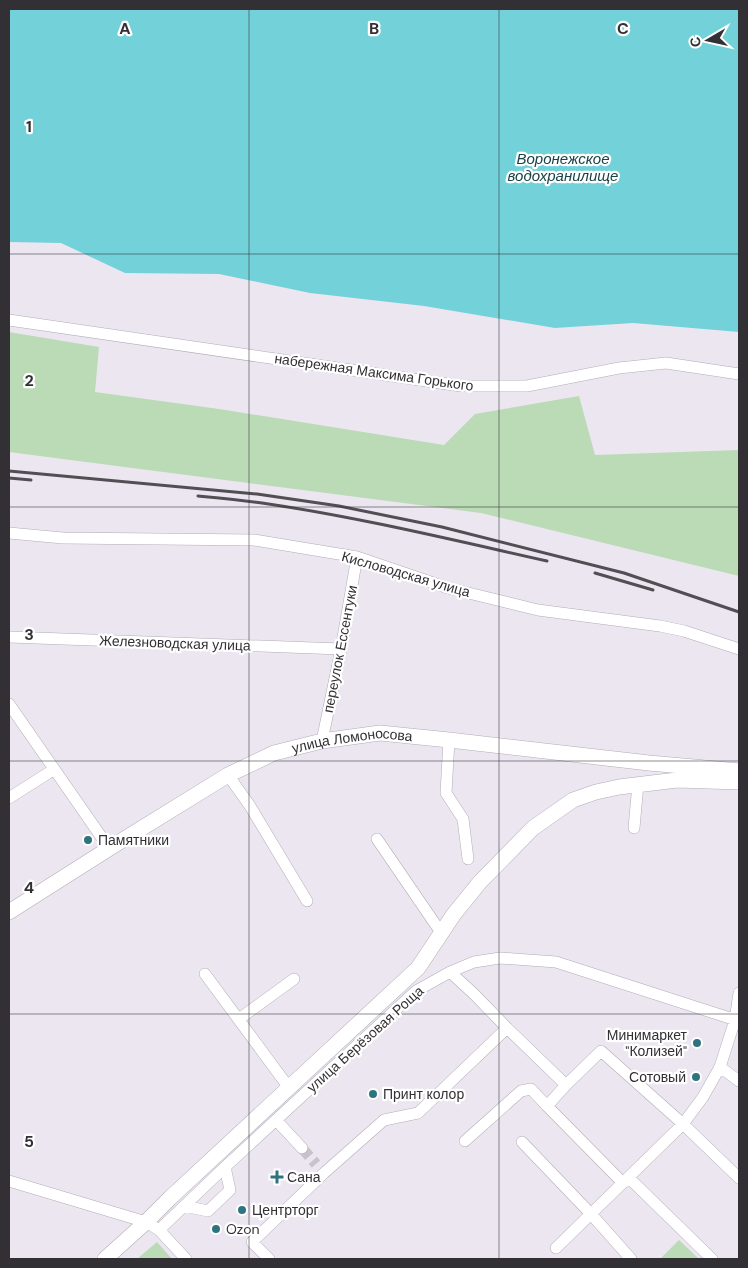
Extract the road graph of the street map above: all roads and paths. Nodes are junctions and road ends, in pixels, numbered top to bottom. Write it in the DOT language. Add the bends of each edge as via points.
graph roads {
  1 [pos="9,320"];
  2 [pos="739,374"];
  3 [pos="9,533"];
  4 [pos="357,557"];
  5 [pos="9,637"];
  6 [pos="341,649"];
  7 [pos="739,649"];
  8 [pos="9,704"];
  9 [pos="449,740"];
  10 [pos="322,741"];
  11 [pos="54,770"];
  12 [pos="739,771"];
  13 [pos="228,776"];
  14 [pos="739,782"];
  15 [pos="638,784"];
  16 [pos="9,798"];
  17 [pos="634,828"];
  18 [pos="377,840"];
  19 [pos="108,848"];
  20 [pos="468,859"];
  21 [pos="307,901"];
  22 [pos="9,912"];
  23 [pos="442,934"];
  24 [pos="450,972"];
  25 [pos="205,974"];
  26 [pos="294,979"];
  27 [pos="739,994"];
  28 [pos="239,1019"];
  29 [pos="737,1021"];
  30 [pos="507,1028"];
  31 [pos="720,1067"];
  32 [pos="739,1081"];
  33 [pos="566,1086"];
  34 [pos="291,1087"];
  35 [pos="548,1106"];
  36 [pos="276,1120"];
  37 [pos="683,1124"];
  38 [pos="465,1141"];
  39 [pos="522,1142"];
  40 [pos="302,1148"];
  41 [pos="225,1167"];
  42 [pos="739,1178"];
  43 [pos="626,1180"];
  44 [pos="9,1181"];
  45 [pos="184,1206"];
  46 [pos="591,1214"];
  47 [pos="146,1222"];
  48 [pos="160,1230"];
  49 [pos="556,1248"];
  50 [pos="105,1259"];
  51 [pos="186,1259"];
  52 [pos="269,1259"];
  53 [pos="632,1259"];
  54 [pos="712,1259"];
  1 -- 2 [label="street, набережная Максима Горького" via="461,386 527,386 619,368 666,363"];
  3 -- 4 [label="street, Кисловодская улица" via="63,538 254,540"];
  4 -- 6 [label="street, переулок Ессентуки"];
  4 -- 7 [label="street, Кисловодская улица" via="448,588 538,610 660,626"];
  5 -- 6 [label="street, Железноводская улица"];
  6 -- 10 [label="street, переулок Ессентуки"];
  8 -- 11 [label="street"];
  9 -- 10 [label="main road, улица Ломоносова" via="380,733"];
  9 -- 12 [label="main road, улица Ломоносова"];
  9 -- 20 [label="street" via="446,793 463,819"];
  10 -- 13 [label="main road, улица Ломоносова" via="274,753"];
  11 -- 16 [label="street"];
  11 -- 19 [label="street"];
  13 -- 19 [label="main road, улица Ломоносова"];
  13 -- 21 [label="street" via="250,806"];
  14 -- 15 [label="main road" via="677,780"];
  15 -- 17 [label="street"];
  15 -- 23 [label="main road" via="573,800 533,828 480,882"];
  18 -- 23 [label="street"];
  19 -- 22 [label="main road, улица Ломоносова"];
  23 -- 34 [label="main road" via="418,968"];
  24 -- 29 [label="street, улица Берёзовая Роща" via="474,962 500,958 556,962"];
  24 -- 30 [label="street"];
  24 -- 36 [label="street, улица Берёзовая Роща" via="416,991"];
  25 -- 28 [label="street"];
  26 -- 28 [label="street"];
  27 -- 29 [label="street"];
  28 -- 34 [label="street"];
  29 -- 31 [label="street"];
  30 -- 33 [label="street"];
  30 -- 52 [label="street" via="418,1113 384,1120 320,1168 252,1242"];
  31 -- 32 [label="street"];
  31 -- 37 [label="street" via="704,1097"];
  33 -- 35 [label="street"];
  33 -- 37 [label="street" via="602,1051"];
  34 -- 47 [label="main road"];
  35 -- 38 [label="street" via="531,1089 521,1091"];
  35 -- 43 [label="street"];
  36 -- 40 [label="street"];
  36 -- 41 [label="street, улица Берёзовая Роща"];
  37 -- 42 [label="street"];
  37 -- 43 [label="street"];
  39 -- 46 [label="street"];
  41 -- 45 [label="street, улица Берёзовая Роща"];
  41 -- 45 [label="street" via="230,1190 208,1211"];
  43 -- 46 [label="street"];
  43 -- 54 [label="street"];
  44 -- 47 [label="street"];
  45 -- 48 [label="street, улица Берёзовая Роща"];
  46 -- 49 [label="street"];
  46 -- 53 [label="street"];
  47 -- 48 [label="street"];
  47 -- 50 [label="main road"];
  48 -- 51 [label="street"];
}
